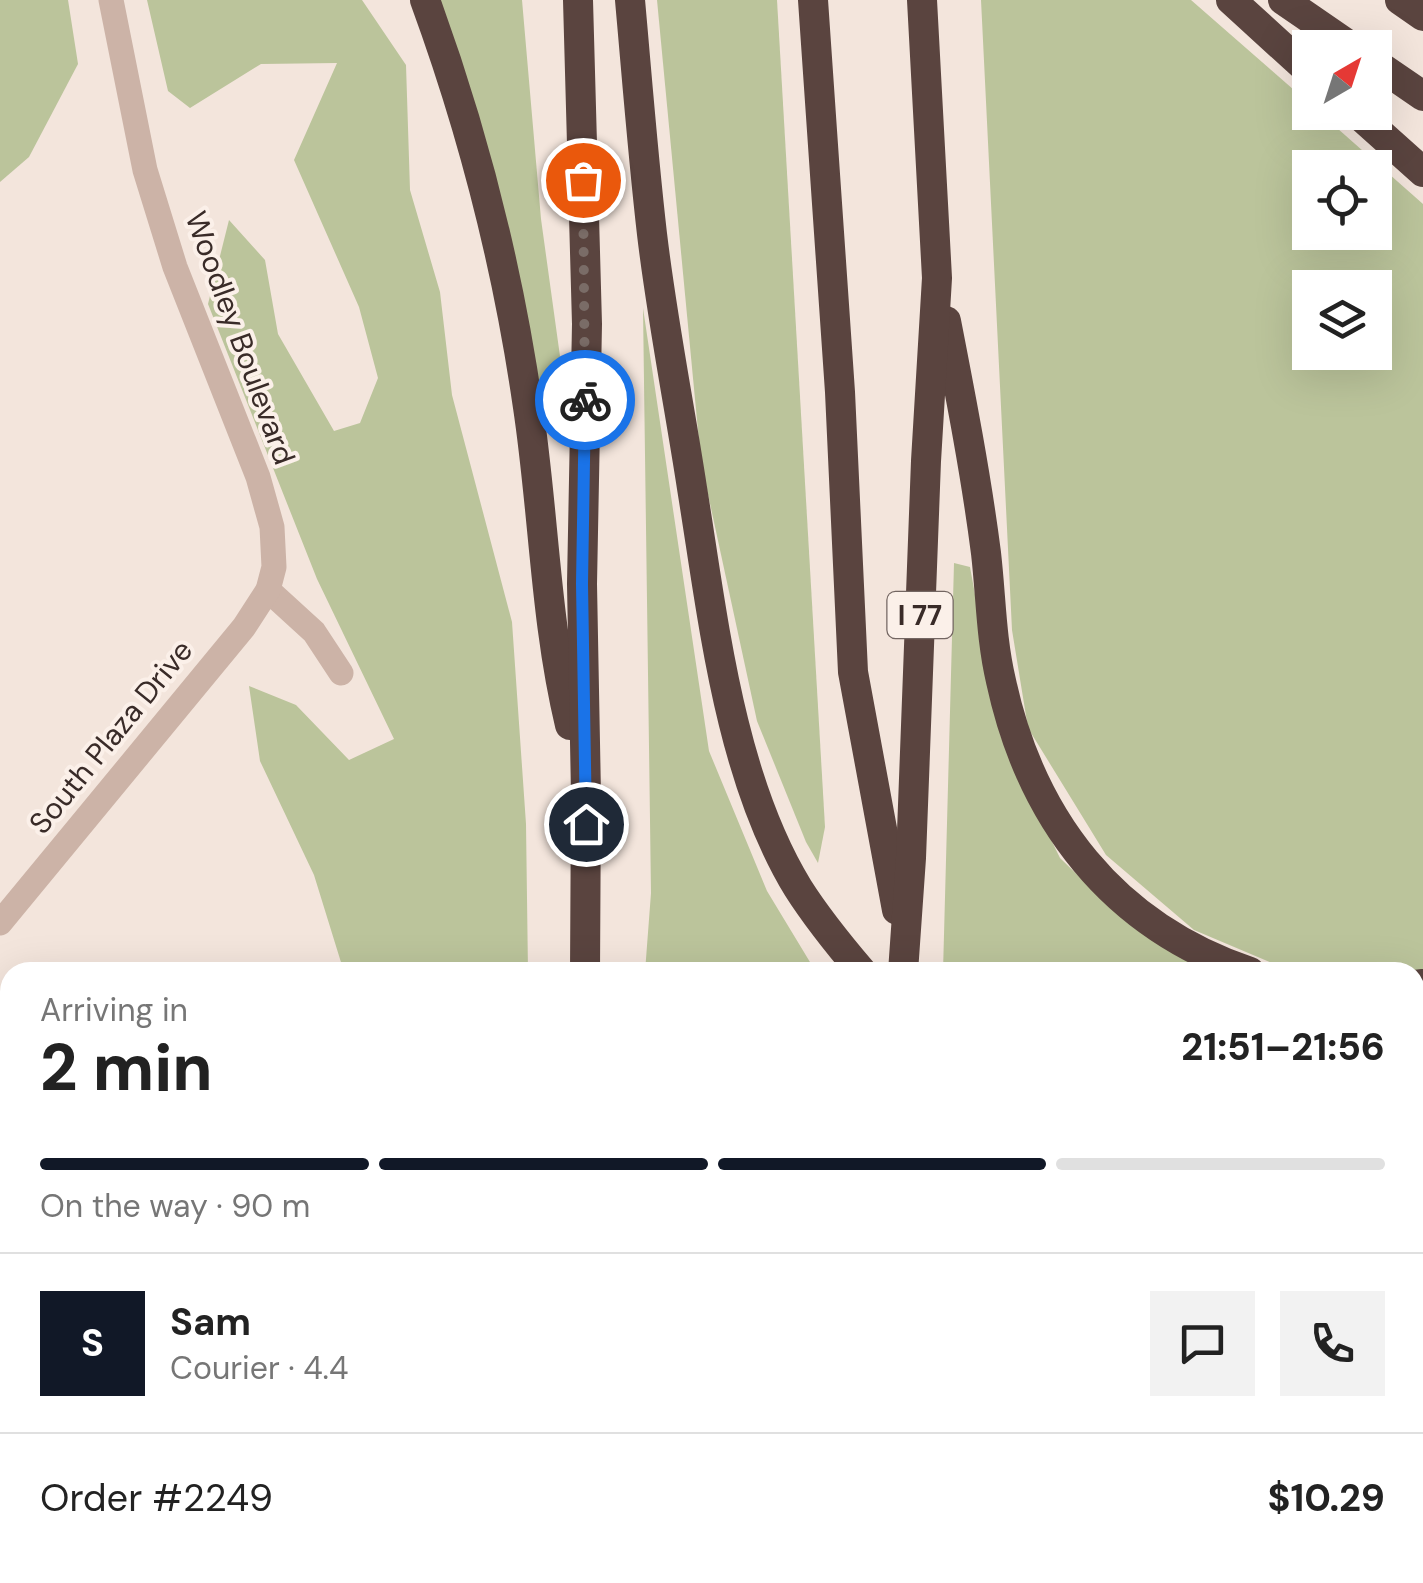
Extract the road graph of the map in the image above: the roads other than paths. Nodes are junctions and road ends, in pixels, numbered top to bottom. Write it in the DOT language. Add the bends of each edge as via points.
graph roads {
  1 [pos="110,0"];
  2 [pos="425,0"];
  3 [pos="578,0"];
  4 [pos="630,0"];
  5 [pos="812,0"];
  6 [pos="922,0"];
  7 [pos="1232,0"];
  8 [pos="1284,0"];
  9 [pos="1400,0"];
  10 [pos="1423,16"];
  11 [pos="1327,30"];
  12 [pos="1292,55"];
  13 [pos="1392,75"];
  14 [pos="1423,96"];
  15 [pos="1376,130"];
  16 [pos="1423,172"];
  17 [pos="937,278"];
  18 [pos="268,590"];
  19 [pos="342,673"];
  20 [pos="586,796"];
  21 [pos="0,923"];
  22 [pos="585,962"];
  23 [pos="853,962"];
  24 [pos="904,962"];
  25 [pos="1226,962"];
  1 -- 18 [label="street, Woodley Boulevard" via="145,170 272,527"];
  2 -- 20 [label="highway" via="467,126 513,316 553,638"];
  3 -- 20 [label="highway" via="587,324"];
  4 -- 23 [label="highway" via="668,346 712,618 748,776 797,886"];
  5 -- 24 [label="highway" via="852,672"];
  6 -- 17 [label="highway, I 77"];
  7 -- 12 [label="highway"];
  8 -- 11 [label="highway"];
  9 -- 10 [label="highway"];
  13 -- 14 [label="highway"];
  15 -- 16 [label="highway"];
  17 -- 24 [label="highway, I 77"];
  17 -- 25 [label="highway" via="969,443 1000,678 1030,776 1083,861 1117,896 1163,930"];
  18 -- 19 [label="street" via="314,632"];
  18 -- 21 [label="street, South Plaza Drive" via="244,628"];
  20 -- 22 [label="highway"];
}
